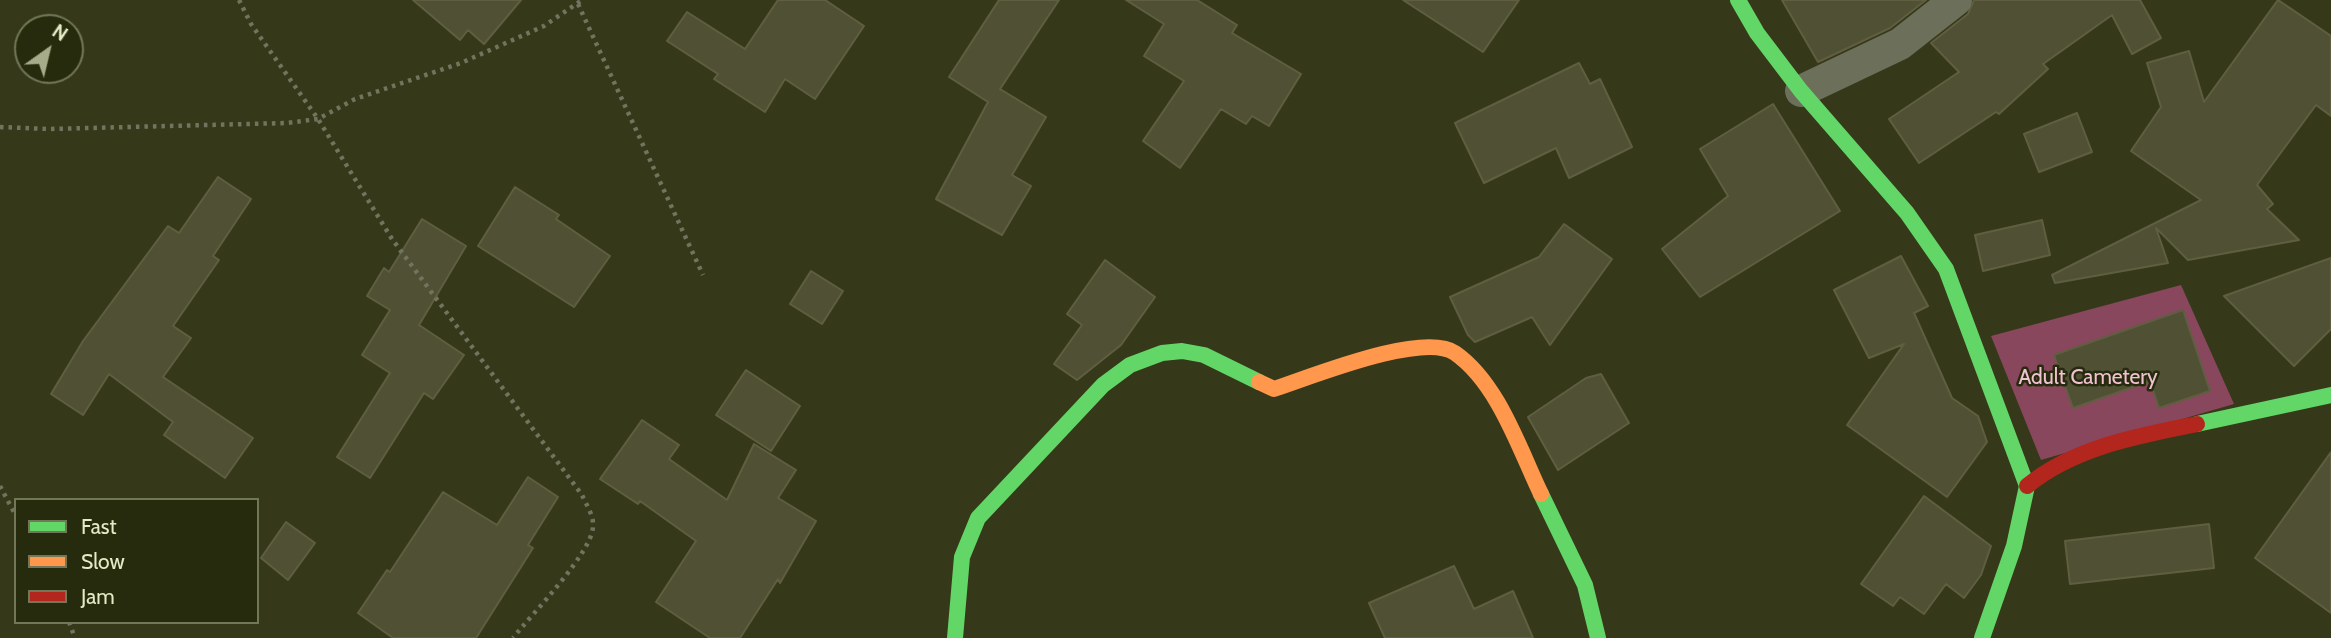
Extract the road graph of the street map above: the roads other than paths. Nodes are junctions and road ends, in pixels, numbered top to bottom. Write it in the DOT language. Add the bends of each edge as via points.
graph roads {
  1 [pos="1738,0"];
  2 [pos="1956,0"];
  3 [pos="1801,92"];
  4 [pos="2331,395"];
  5 [pos="2027,486"];
  6 [pos="955,638"];
  7 [pos="1598,638"];
  8 [pos="1982,638"];
  1 -- 3 [label="street"];
  2 -- 3 [label="street" via="1900,44"];
  3 -- 5 [label="street" via="1907,213 1946,269"];
  4 -- 5 [label="street" via="2080,454 2050,467"];
  5 -- 8 [label="street" via="2014,546"];
  6 -- 7 [label="street" via="962,556 978,518 1104,385 1130,365 1182,351 1204,355 1274,389 1407,346 1437,346 1454,352 1481,379 1585,586"];
}
